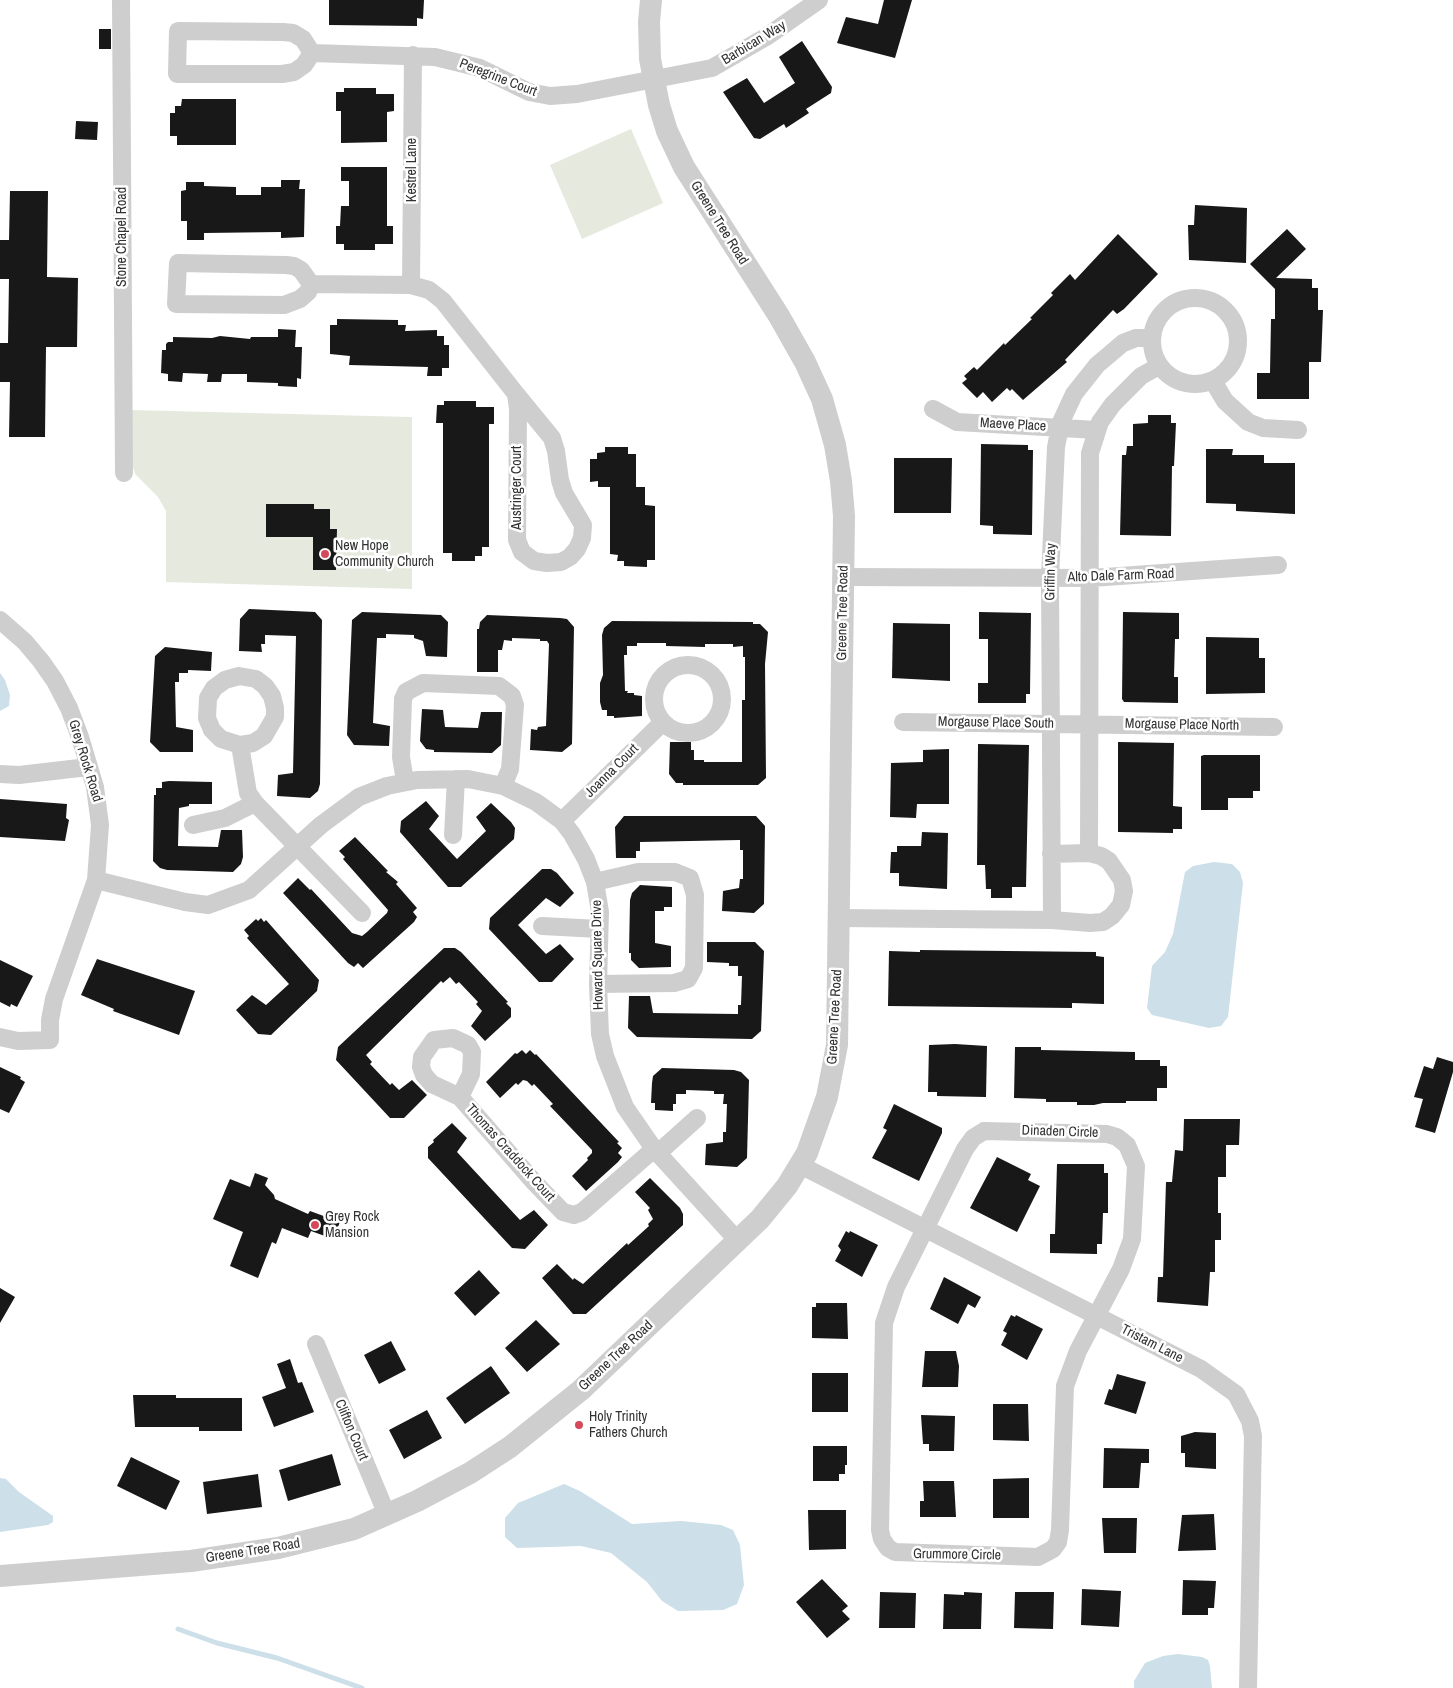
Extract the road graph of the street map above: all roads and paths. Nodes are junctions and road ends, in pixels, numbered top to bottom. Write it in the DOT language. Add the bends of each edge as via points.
graph roads {
  1 [pos="121,0"];
  2 [pos="651,0"];
  3 [pos="819,0"];
  4 [pos="312,53"];
  5 [pos="413,54"];
  6 [pos="654,80"];
  7 [pos="312,284"];
  8 [pos="411,285"];
  9 [pos="1152,338"];
  10 [pos="1159,366"];
  11 [pos="1213,381"];
  12 [pos="516,394"];
  13 [pos="933,409"];
  14 [pos="1060,428"];
  15 [pos="1097,430"];
  16 [pos="1298,430"];
  17 [pos="124,473"];
  18 [pos="1278,565"];
  19 [pos="844,576"];
  20 [pos="1050,578"];
  21 [pos="1091,578"];
  22 [pos="0,620"];
  23 [pos="663,722"];
  24 [pos="903,722"];
  25 [pos="1051,724"];
  26 [pos="1090,724"];
  27 [pos="1274,726"];
  28 [pos="240,745"];
  29 [pos="88,767"];
  30 [pos="0,774"];
  31 [pos="456,779"];
  32 [pos="404,781"];
  33 [pos="503,786"];
  34 [pos="255,803"];
  35 [pos="562,821"];
  36 [pos="192,825"];
  37 [pos="453,834"];
  38 [pos="297,847"];
  39 [pos="1089,853"];
  40 [pos="1051,854"];
  41 [pos="96,880"];
  42 [pos="595,882"];
  43 [pos="362,913"];
  44 [pos="838,918"];
  45 [pos="1052,920"];
  46 [pos="542,926"];
  47 [pos="599,929"];
  48 [pos="598,984"];
  49 [pos="0,1037"];
  50 [pos="460,1097"];
  51 [pos="697,1118"];
  52 [pos="656,1151"];
  53 [pos="800,1165"];
  54 [pos="925,1229"];
  55 [pos="738,1241"];
  56 [pos="1096,1316"];
  57 [pos="316,1344"];
  58 [pos="386,1515"];
  59 [pos="0,1576"];
  60 [pos="1248,1688"];
  1 -- 17 [label="street, Stone Chapel Road"];
  2 -- 6 [label="street, Greene Tree Road" via="649,31"];
  3 -- 6 [label="street, Barbican Way" via="731,59 712,68"];
  4 -- 4 [label="street" via="303,39 293,33 178,31 176,74 288,74 304,65"];
  4 -- 5 [label="street, Peregrine Court"];
  5 -- 6 [label="street, Peregrine Court" via="461,62 529,92 550,96"];
  5 -- 8 [label="street, Kestrel Lane"];
  6 -- 19 [label="street, Greene Tree Road" via="667,131 684,167 779,316 822,399 841,481"];
  7 -- 7 [label="street" via="294,266 178,263 176,304 284,305 300,299"];
  7 -- 8 [label="street, Austringer Court"];
  8 -- 12 [label="street, Austringer Court" via="429,290 443,301"];
  9 -- 10 [label="street" via="1152,350"];
  9 -- 11 [label="street" via="1156,321 1173,303 1198,297 1220,305 1236,324 1238,348 1233,363"];
  9 -- 14 [label="street, Griffin Way" via="1136,338 1123,343 1097,365 1074,394"];
  10 -- 11 [label="street" via="1178,381 1191,385"];
  10 -- 15 [label="street" via="1141,376 1113,404"];
  11 -- 16 [label="street" via="1225,401 1248,422 1263,428"];
  12 -- 12 [label="street, Austringer Court" via="552,438 564,492 583,526 577,549 561,562 534,561 522,552 517,540"];
  13 -- 14 [label="street, Maeve Place" via="957,422"];
  14 -- 15 [label="street, Maeve Place"];
  14 -- 20 [label="street, Griffin Way" via="1054,478"];
  15 -- 21 [label="street" via="1090,453"];
  18 -- 21 [label="street, Alto Dale Farm Road"];
  19 -- 20 [label="street, Alto Dale Farm Road"];
  19 -- 44 [label="street, Greene Tree Road"];
  20 -- 21 [label="street, Alto Dale Farm Road"];
  20 -- 25 [label="street, Griffin Way"];
  21 -- 26 [label="street"];
  22 -- 29 [label="street, Grey Rock Road" via="26,642 55,681 80,737"];
  23 -- 35 [label="street, Joanna Court"];
  24 -- 25 [label="street, Morgause Place South"];
  25 -- 26 [label="street, Morgause Place South"];
  25 -- 40 [label="street, Griffin Way"];
  26 -- 27 [label="street, Morgause Place North"];
  26 -- 39 [label="street"];
  28 -- 34 [label="street" via="248,793"];
  29 -- 30 [label="street"];
  29 -- 41 [label="street, Grey Rock Road" via="99,806"];
  31 -- 32 [label="street, Howard Square Drive"];
  31 -- 33 [label="street, Howard Square Drive"];
  31 -- 37 [label="street"];
  32 -- 33 [label="street" via="401,758 406,692 423,683 499,686 512,696 515,705 510,769"];
  32 -- 38 [label="street, Howard Square Drive" via="359,798"];
  33 -- 35 [label="street, Howard Square Drive" via="536,802"];
  34 -- 36 [label="street" via="225,818"];
  34 -- 38 [label="street"];
  35 -- 42 [label="street, Howard Square Drive" via="579,845"];
  38 -- 41 [label="street, Howard Square Drive" via="249,890 208,905"];
  38 -- 43 [label="street"];
  39 -- 40 [label="street"];
  39 -- 45 [label="street" via="1101,856 1117,870 1124,891 1121,905 1103,922"];
  40 -- 45 [label="street, Griffin Way"];
  41 -- 49 [label="street, Grey Rock Road" via="54,999 50,1040 18,1041"];
  42 -- 47 [label="street, Howard Square Drive"];
  42 -- 48 [label="street" via="638,872 675,872 690,878 695,895 694,968 688,978 674,983"];
  44 -- 45 [label="street"];
  44 -- 53 [label="street, Greene Tree Road" via="837,1045 820,1120"];
  46 -- 47 [label="street"];
  47 -- 48 [label="street, Howard Square Drive"];
  48 -- 52 [label="street, Howard Square Drive" via="604,1056 625,1108"];
  50 -- 52 [label="street, Thomas Craddock Court" via="563,1212 574,1215 582,1212"];
  51 -- 52 [label="street"];
  52 -- 55 [label="street, Howard Square Drive"];
  53 -- 54 [label="street, Tristam Lane"];
  53 -- 55 [label="street, Greene Tree Road" via="771,1206"];
  54 -- 56 [label="street, Tristam Lane"];
  54 -- 56 [label="street, Dinaden Circle" via="965,1149 984,1131 1106,1134 1117,1137 1127,1145 1136,1166 1132,1239 1128,1255"];
  54 -- 56 [label="street, Grummore Circle" via="896,1287 884,1323 880,1530 882,1540 895,1552 1038,1557 1053,1550 1060,1530 1065,1386"];
  55 -- 58 [label="street, Greene Tree Road" via="543,1422 470,1473"];
  56 -- 60 [label="street, Tristam Lane" via="1224,1384 1236,1394 1250,1420 1253,1436"];
  57 -- 58 [label="street, Clifton Court"];
  58 -- 59 [label="street, Greene Tree Road" via="354,1529 312,1541 238,1555 97,1570"];
}
